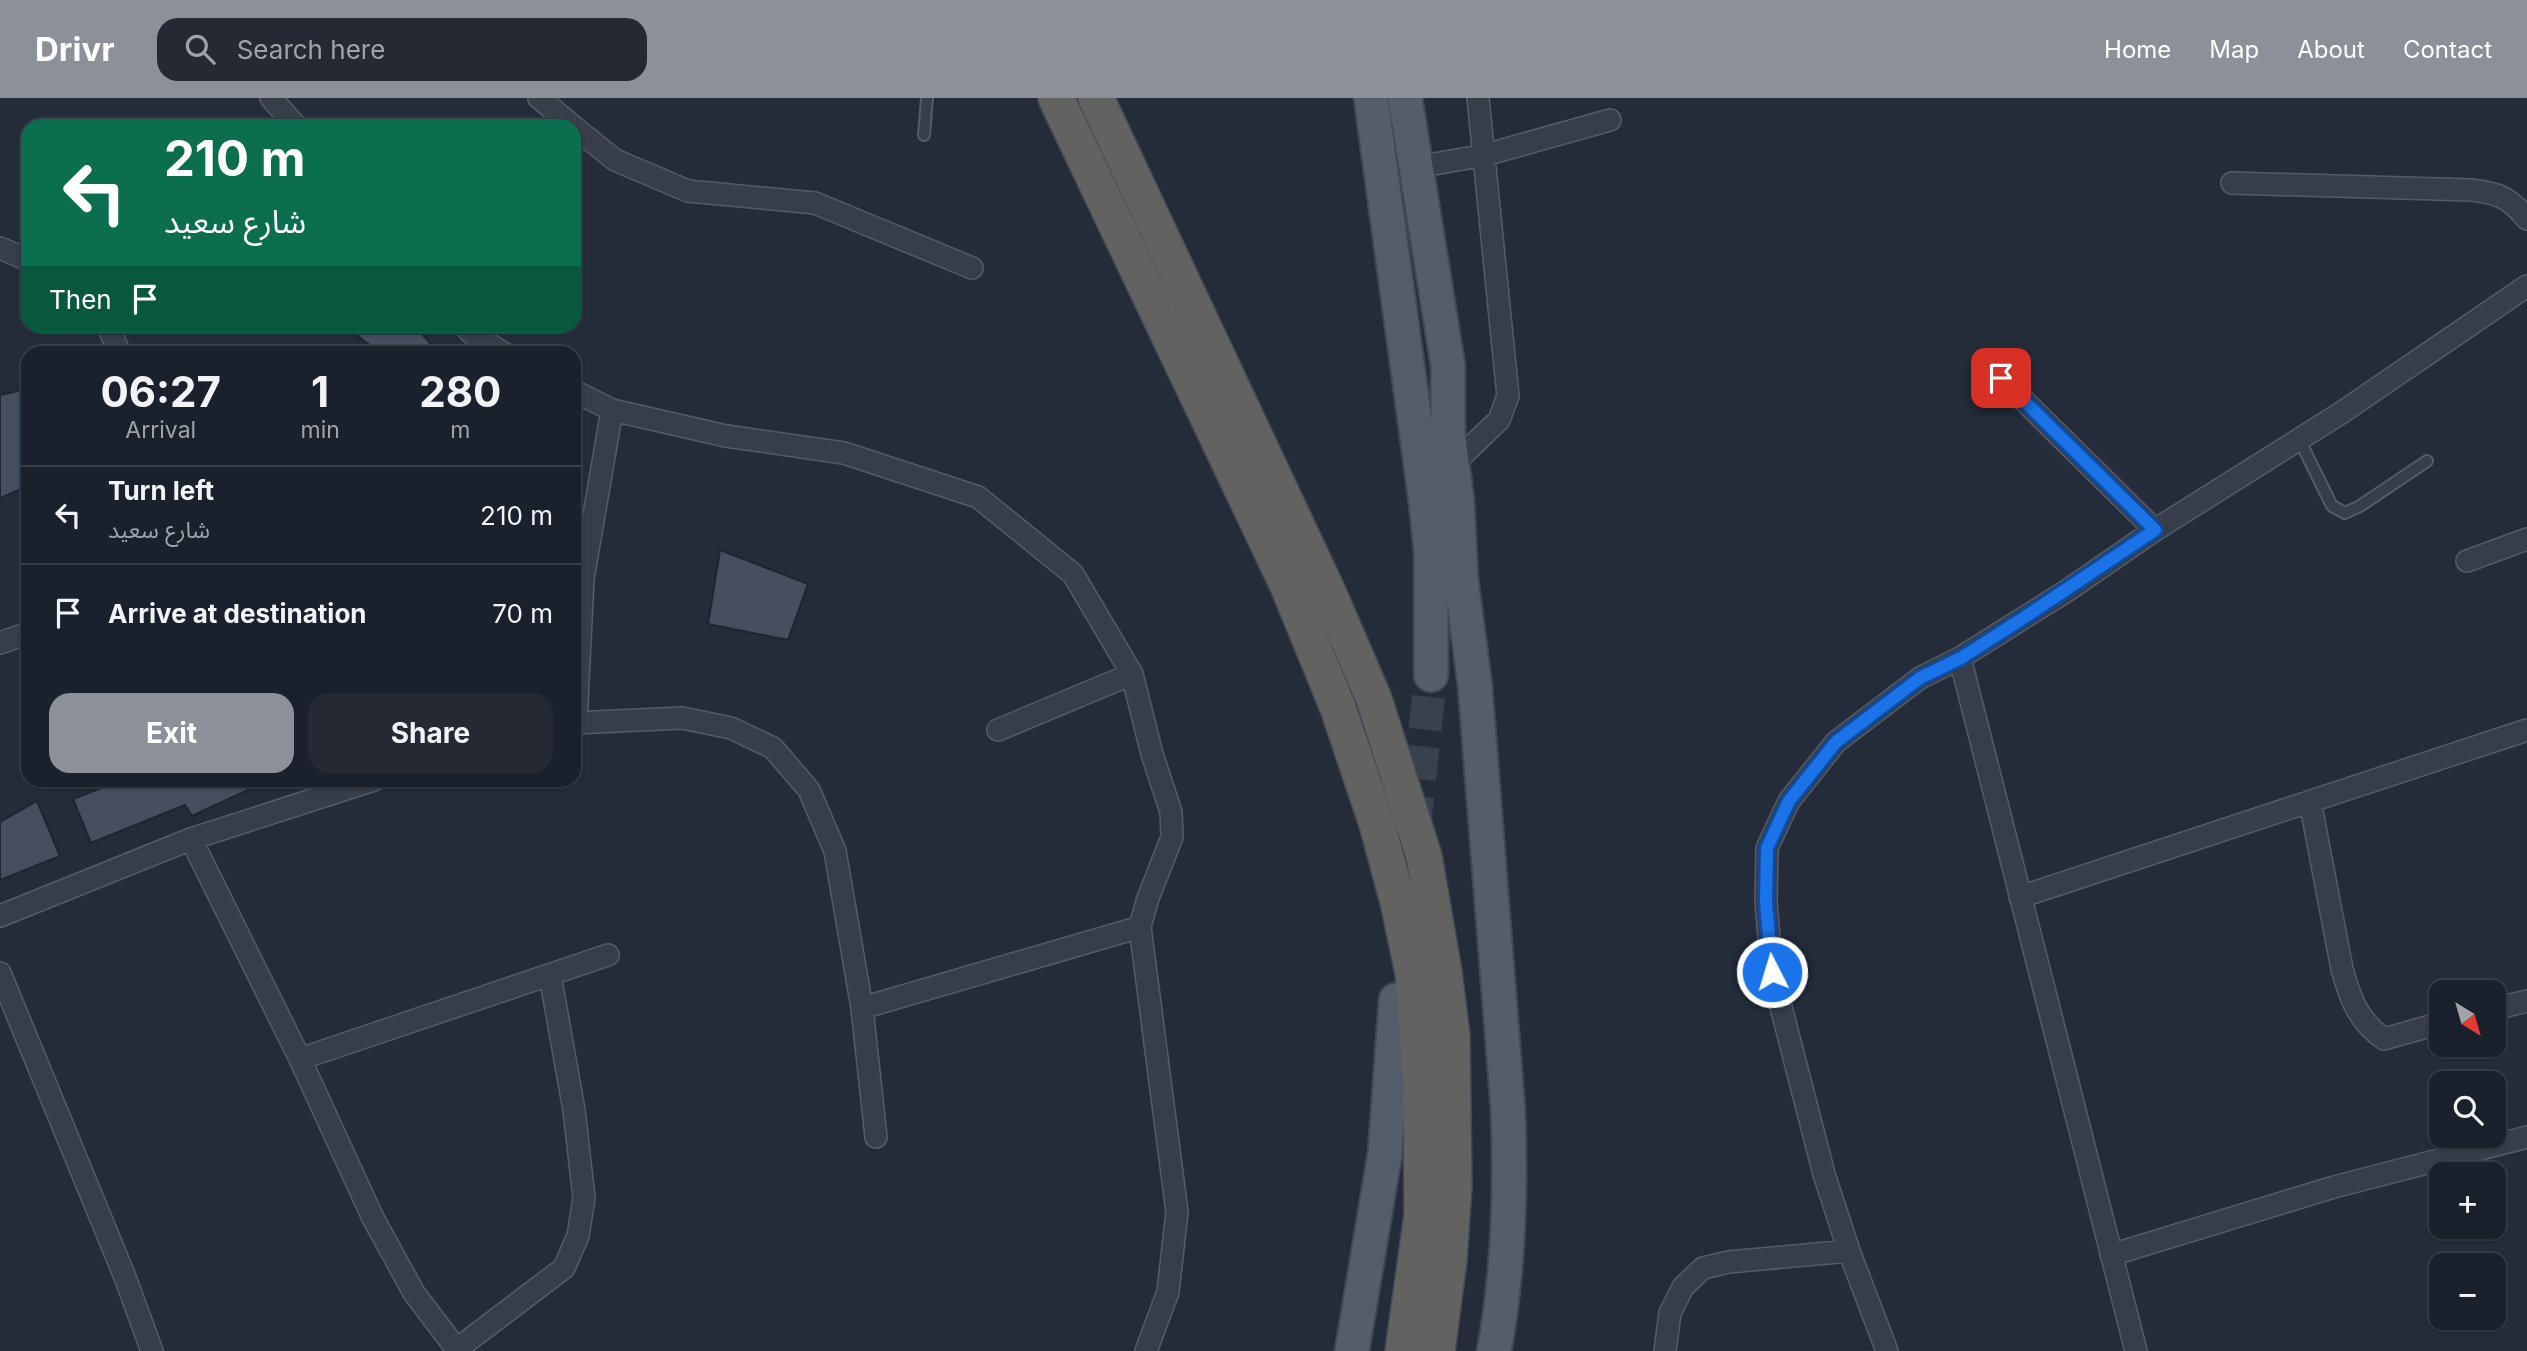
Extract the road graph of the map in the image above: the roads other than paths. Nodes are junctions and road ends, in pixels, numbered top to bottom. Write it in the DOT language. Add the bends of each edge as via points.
graph roads {
  1 [pos="271,98"];
  2 [pos="539,98"];
  3 [pos="926,98"];
  4 [pos="1056,98"];
  5 [pos="1096,98"];
  6 [pos="1371,98"];
  7 [pos="1405,98"];
  8 [pos="1478,98"];
  9 [pos="290,119"];
  10 [pos="564,119"];
  11 [pos="1610,120"];
  12 [pos="581,133"];
  13 [pos="924,135"];
  14 [pos="1485,155"];
  15 [pos="1417,167"];
  16 [pos="2232,183"];
  17 [pos="2527,219"];
  18 [pos="0,248"];
  19 [pos="21,257"];
  20 [pos="972,268"];
  21 [pos="2527,286"];
  22 [pos="473,333"];
  23 [pos="493,346"];
  24 [pos="2001,378"];
  25 [pos="581,394"];
  26 [pos="612,410"];
  27 [pos="2299,439"];
  28 [pos="2427,461"];
  29 [pos="1452,465"];
  30 [pos="2155,530"];
  31 [pos="2527,539"];
  32 [pos="2467,561"];
  33 [pos="581,568"];
  34 [pos="21,636"];
  35 [pos="0,643"];
  36 [pos="1961,658"];
  37 [pos="1132,674"];
  38 [pos="1431,675"];
  39 [pos="581,723"];
  40 [pos="998,730"];
  41 [pos="2527,730"];
  42 [pos="352,787"];
  43 [pos="2310,801"];
  44 [pos="191,839"];
  45 [pos="2020,897"];
  46 [pos="0,916"];
  47 [pos="1140,927"];
  48 [pos="608,955"];
  49 [pos="0,973"];
  50 [pos="550,975"];
  51 [pos="1396,1000"];
  52 [pos="2527,1001"];
  53 [pos="2506,1006"];
  54 [pos="862,1008"];
  55 [pos="2429,1026"];
  56 [pos="300,1059"];
  57 [pos="876,1137"];
  58 [pos="2527,1137"];
  59 [pos="1849,1251"];
  60 [pos="2111,1255"];
  61 [pos="457,1350"];
  62 [pos="152,1351"];
  63 [pos="1146,1351"];
  64 [pos="1352,1351"];
  65 [pos="1403,1351"];
  66 [pos="1437,1351"];
  67 [pos="1494,1351"];
  68 [pos="1665,1351"];
  69 [pos="1887,1351"];
  70 [pos="2136,1351"];
  1 -- 9 [label="street"];
  2 -- 10 [label="street"];
  3 -- 13 [label="lane"];
  4 -- 65 [label="highway" via="1288,586 1338,708 1381,836 1413,973 1421,1086 1422,1215"];
  5 -- 66 [label="highway" via="1328,592 1374,699 1424,856 1451,1036 1454,1186"];
  6 -- 38 [label="main road" via="1429,527"];
  7 -- 15 [label="main road"];
  8 -- 14 [label="street"];
  11 -- 14 [label="street"];
  12 -- 20 [label="street" via="615,160 688,191 815,203"];
  14 -- 15 [label="street"];
  14 -- 29 [label="street" via="1508,396 1499,420"];
  15 -- 29 [label="main road" via="1448,366"];
  16 -- 17 [label="street" via="2471,190 2494,193 2514,203"];
  18 -- 19 [label="street"];
  21 -- 27 [label="street"];
  22 -- 23 [label="street"];
  24 -- 30 [label="street"];
  25 -- 26 [label="street"];
  26 -- 33 [label="street"];
  26 -- 37 [label="street" via="726,436 844,453 978,497 1073,574"];
  27 -- 28 [label="lane" via="2332,506 2345,513"];
  27 -- 30 [label="street"];
  29 -- 67 [label="main road" via="1475,686 1508,1110 1504,1294"];
  30 -- 36 [label="street"];
  31 -- 32 [label="street"];
  34 -- 35 [label="street"];
  36 -- 45 [label="street"];
  36 -- 59 [label="street" via="1920,678 1836,742 1789,801 1767,848 1772,972 1824,1174"];
  37 -- 40 [label="street"];
  37 -- 47 [label="street" via="1171,812 1172,837"];
  39 -- 54 [label="street" via="682,718 731,729 773,748 809,790 835,851"];
  41 -- 43 [label="street"];
  42 -- 44 [label="street"];
  43 -- 45 [label="street"];
  43 -- 55 [label="street" via="2342,969 2360,1016 2384,1038"];
  44 -- 46 [label="street"];
  44 -- 56 [label="street"];
  45 -- 60 [label="street"];
  47 -- 54 [label="street"];
  47 -- 63 [label="street" via="1177,1212 1168,1292"];
  48 -- 50 [label="street"];
  49 -- 62 [label="street"];
  50 -- 56 [label="street"];
  50 -- 61 [label="street" via="584,1198 578,1236 564,1268"];
  51 -- 64 [label="main road" via="1385,1153"];
  52 -- 53 [label="street"];
  54 -- 57 [label="street"];
  56 -- 61 [label="street" via="373,1218 414,1293"];
  58 -- 60 [label="street" via="2334,1187"];
  59 -- 68 [label="street" via="1703,1268 1683,1287 1670,1313"];
  59 -- 69 [label="street"];
  60 -- 70 [label="street"];
}
